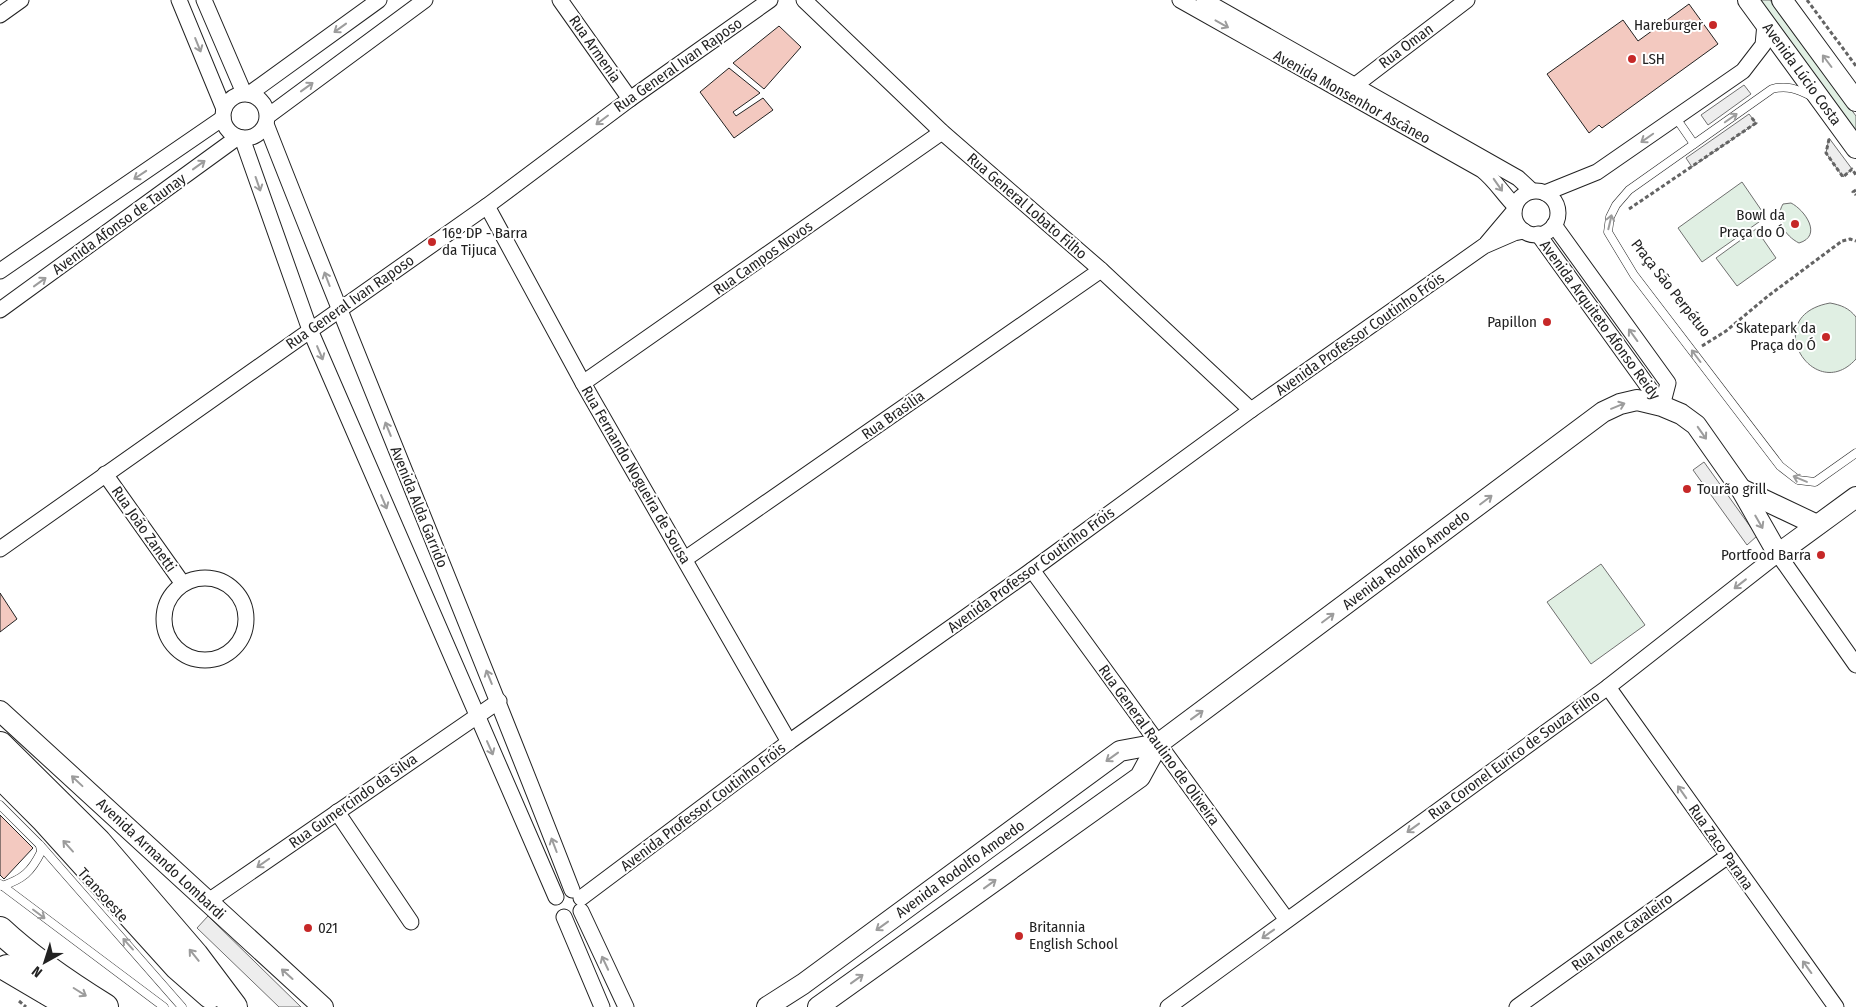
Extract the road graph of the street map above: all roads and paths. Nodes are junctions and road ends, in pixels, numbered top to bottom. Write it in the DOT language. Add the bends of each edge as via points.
graph roads {
  1 [pos="21,0"];
  2 [pos="179,0"];
  3 [pos="204,0"];
  4 [pos="380,0"];
  5 [pos="425,0"];
  6 [pos="560,0"];
  7 [pos="770,0"];
  8 [pos="804,0"];
  9 [pos="1180,0"];
  10 [pos="1204,0"];
  11 [pos="1467,0"];
  12 [pos="1748,0"];
  13 [pos="1782,0"];
  14 [pos="1807,0"];
  15 [pos="0,15"];
  16 [pos="1766,24"];
  17 [pos="1856,66"];
  18 [pos="1350,89"];
  19 [pos="246,94"];
  20 [pos="630,98"];
  21 [pos="1822,101"];
  22 [pos="1856,101"];
  23 [pos="223,114"];
  24 [pos="1749,114"];
  25 [pos="1676,118"];
  26 [pos="267,120"];
  27 [pos="942,132"];
  28 [pos="240,137"];
  29 [pos="1829,138"];
  30 [pos="1694,144"];
  31 [pos="1856,148"];
  32 [pos="1856,175"];
  33 [pos="1856,190"];
  34 [pos="1539,192"];
  35 [pos="1856,195"];
  36 [pos="487,206"];
  37 [pos="1515,208"];
  38 [pos="1624,213"];
  39 [pos="1554,225"];
  40 [pos="1531,232"];
  41 [pos="1856,241"];
  42 [pos="1484,246"];
  43 [pos="0,270"];
  44 [pos="1101,270"];
  45 [pos="0,310"];
  46 [pos="339,310"];
  47 [pos="310,330"];
  48 [pos="1699,348"];
  49 [pos="583,383"];
  50 [pos="1662,406"];
  51 [pos="1251,410"];
  52 [pos="1856,453"];
  53 [pos="106,474"];
  54 [pos="1741,489"];
  55 [pos="1856,497"];
  56 [pos="1817,525"];
  57 [pos="0,549"];
  58 [pos="1778,554"];
  59 [pos="686,559"];
  60 [pos="1032,570"];
  61 [pos="183,584"];
  62 [pos="1856,665"];
  63 [pos="1608,687"];
  64 [pos="499,701"];
  65 [pos="0,711"];
  66 [pos="476,716"];
  67 [pos="789,742"];
  68 [pos="1158,744"];
  69 [pos="0,746"];
  70 [pos="0,775"];
  71 [pos="0,805"];
  72 [pos="337,812"];
  73 [pos="40,845"];
  74 [pos="1728,856"];
  75 [pos="1,885"];
  76 [pos="556,896"];
  77 [pos="578,900"];
  78 [pos="207,902"];
  79 [pos="564,917"];
  80 [pos="1287,920"];
  81 [pos="411,922"];
  82 [pos="0,930"];
  83 [pos="3,965"];
  84 [pos="803,984"];
  85 [pos="818,1006"];
  86 [pos="46,1007"];
  87 [pos="73,1007"];
  88 [pos="105,1007"];
  89 [pos="164,1007"];
  90 [pos="182,1007"];
  91 [pos="224,1007"];
  92 [pos="234,1007"];
  93 [pos="323,1007"];
  94 [pos="602,1007"];
  95 [pos="626,1007"];
  96 [pos="767,1007"];
  97 [pos="1168,1007"];
  98 [pos="1517,1007"];
  99 [pos="1836,1007"];
  1 -- 15 [label="street"];
  2 -- 23 [label="street, one-way"];
  3 -- 19 [label="street"];
  4 -- 19 [label="street, one-way"];
  26 -- 5 [label="street, one-way"];
  6 -- 20 [label="street, Rua Armenia"];
  7 -- 20 [label="street, Rua General Ivan Raposo"];
  8 -- 27 [label="street, Rua General Lobato Filho"];
  9 -- 18 [label="street, Avenida Monsenhor Ascâneo, one-way"];
  10 -- 18 [label="street, Avenida Monsenhor Ascâneo"];
  11 -- 18 [label="street, Rua Oman"];
  12 -- 16 [label="street, Avenida Lúcio Costa"];
  22 -- 13 [label="street, Avenida Lúcio Costa, one-way"];
  14 -- 17 [label="path"];
  16 -- 21 [label="street, Avenida Lúcio Costa"];
  16 -- 25 [label="street" via="1763,45 1742,71"];
  18 -- 34 [label="street, Avenida Monsenhor Ascâneo"];
  18 -- 37 [label="street, Avenida Monsenhor Ascâneo, one-way" via="1482,170"];
  19 -- 23 [label="street" via="228,101"];
  19 -- 26 [label="street" via="262,101"];
  20 -- 36 [label="street, Rua General Ivan Raposo, one-way"];
  30 -- 21 [label="lane, Praça São Perpétuo, one-way" via="1772,89 1783,86 1796,88"];
  21 -- 31 [label="street, Avenida Lúcio Costa"];
  23 -- 28 [label="street" via="225,126"];
  23 -- 43 [label="street, Avenida Afonso de Taunay, one-way"];
  24 -- 38 [label="path" via="1756,123"];
  25 -- 30 [label="lane"];
  25 -- 34 [label="street, one-way" via="1597,172"];
  26 -- 28 [label="street" via="257,135"];
  46 -- 26 [label="street, Avenida Alda Garrido, one-way"];
  27 -- 44 [label="street, Rua General Lobato Filho"];
  27 -- 49 [label="street, Rua Campos Novos"];
  45 -- 28 [label="street, Avenida Afonso de Taunay, one-way"];
  28 -- 47 [label="street, Avenida Alda Garrido, one-way"];
  29 -- 32 [label="path" via="1826,153 1843,177 1852,169"];
  52 -- 30 [label="lane, Praça São Perpétuo, one-way" via="1815,482 1798,480 1780,466 1634,274 1608,232 1610,217 1629,190"];
  33 -- 35 [label="path"];
  34 -- 37 [label="street" via="1522,196"];
  34 -- 39 [label="street" via="1551,197 1558,210"];
  36 -- 46 [label="street, Rua General Ivan Raposo"];
  36 -- 49 [label="street, Rua Fernando Nogueira de Sousa"];
  37 -- 40 [label="street" via="1516,222"];
  37 -- 42 [label="street, Avenida Professor Coutinho Fróis"];
  39 -- 40 [label="street" via="1544,232"];
  50 -- 39 [label="street, Avenida Arquiteto Afonso Reidy, one-way" via="1668,382"];
  40 -- 42 [label="street, Avenida Professor Coutinho Fróis" via="1514,233"];
  40 -- 50 [label="street, Avenida Arquiteto Afonso Reidy"];
  41 -- 48 [label="path" via="1842,241 1726,331"];
  42 -- 51 [label="street, Avenida Professor Coutinho Fróis"];
  44 -- 51 [label="street, Rua General Lobato Filho"];
  44 -- 59 [label="street, Rua Brasília"];
  46 -- 47 [label="street, Rua General Ivan Raposo"];
  64 -- 46 [label="street, Avenida Alda Garrido, one-way"];
  47 -- 53 [label="street, Rua General Ivan Raposo"];
  47 -- 66 [label="street, Avenida Alda Garrido, one-way"];
  49 -- 59 [label="street, Rua Fernando Nogueira de Sousa"];
  50 -- 54 [label="street, Avenida Arquiteto Afonso Reidy, one-way" via="1696,425"];
  68 -- 50 [label="street, Avenida Rodolfo Amoedo, one-way" via="1603,412 1637,400"];
  51 -- 60 [label="street, Avenida Professor Coutinho Fróis"];
  53 -- 57 [label="street, Rua General Ivan Raposo"];
  53 -- 61 [label="street, Rua João Zanetti"];
  54 -- 56 [label="street, Avenida Arquiteto Afonso Reidy"];
  54 -- 58 [label="street, one-way"];
  55 -- 56 [label="street, Rua Coronel Eurico de Souza Filho"];
  56 -- 58 [label="street, Rua Coronel Eurico de Souza Filho"];
  58 -- 62 [label="street"];
  58 -- 63 [label="street, Rua Coronel Eurico de Souza Filho, one-way"];
  59 -- 67 [label="street, Rua Fernando Nogueira de Sousa"];
  60 -- 67 [label="street, Avenida Professor Coutinho Fróis"];
  60 -- 68 [label="street, Rua General Raulino de Oliveira"];
  61 -- 61 [label="street, Rua João Zanetti" via="165,607 163,622 167,637 189,658 204,661 219,658 242,638 246,624 245,608 227,584 213,578 198,578"];
  74 -- 63 [label="street, Rua Zaco Parana, one-way"];
  63 -- 80 [label="street, Rua Coronel Eurico de Souza Filho, one-way"];
  64 -- 66 [label="street, Rua Gumercindo da Silva"];
  77 -- 64 [label="street, Avenida Alda Garrido, one-way"];
  78 -- 65 [label="street, Avenida Armando Lombardi, one-way"];
  66 -- 72 [label="street, Rua Gumercindo da Silva"];
  66 -- 76 [label="street, Avenida Alda Garrido, one-way"];
  67 -- 77 [label="street, Avenida Professor Coutinho Fróis"];
  68 -- 80 [label="street, Rua General Raulino de Oliveira"];
  68 -- 84 [label="street, Avenida Rodolfo Amoedo, one-way" via="1120,751"];
  85 -- 68 [label="street, Avenida Rodolfo Amoedo, one-way" via="1140,777"];
  92 -- 69 [label="highway, one-way" via="195,955 98,842"];
  91 -- 70 [label="highway, one-way" via="178,966"];
  71 -- 73 [label="lane, Transoeste"];
  72 -- 78 [label="street, Rua Gumercindo da Silva, one-way"];
  72 -- 81 [label="street"];
  73 -- 75 [label="lane" via="41,852 28,874 15,882"];
  90 -- 73 [label="lane, Transoeste, one-way"];
  74 -- 98 [label="street, Rua Ivone Cavaleiro"];
  99 -- 74 [label="street, Rua Zaco Parana, one-way"];
  75 -- 89 [label="lane, one-way"];
  76 -- 77 [label="street" via="560,892"];
  76 -- 79 [label="street" via="555,909"];
  77 -- 79 [label="street" via="570,918"];
  95 -- 77 [label="street, Avenida Alda Garrido, one-way"];
  93 -- 78 [label="street, Avenida Armando Lombardi, one-way"];
  79 -- 94 [label="street"];
  80 -- 97 [label="street, Rua Coronel Eurico de Souza Filho, one-way"];
  82 -- 88 [label="highway, one-way" via="58,978"];
  83 -- 86 [label="street"];
  83 -- 87 [label="highway"];
  84 -- 85 [label="street"];
  84 -- 96 [label="street, Avenida Rodolfo Amoedo"];
}
